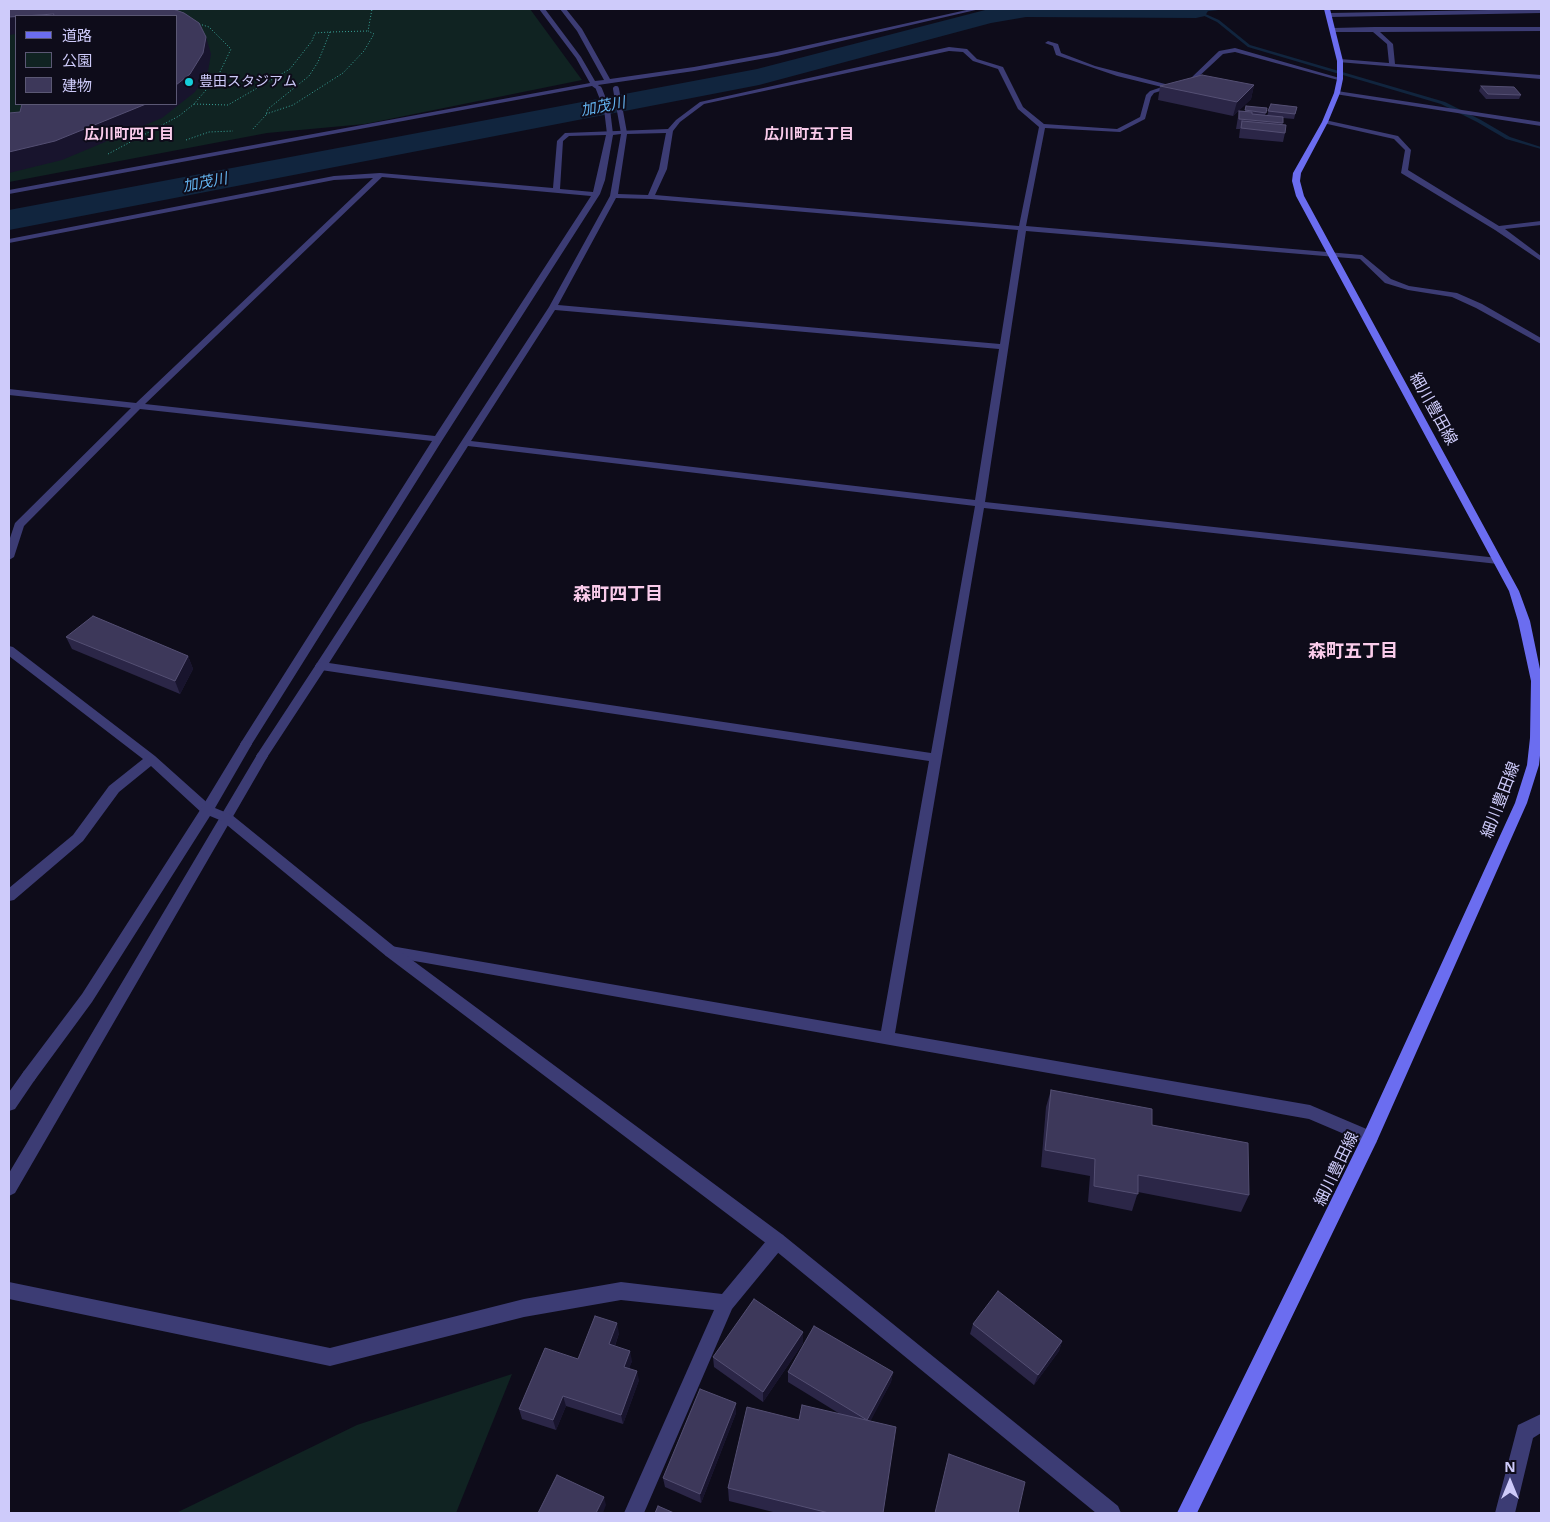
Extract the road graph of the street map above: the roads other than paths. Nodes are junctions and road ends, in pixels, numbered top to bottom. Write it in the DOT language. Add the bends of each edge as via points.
graph roads {
  1 [pos="542,9"];
  2 [pos="563,9"];
  3 [pos="977,9"];
  4 [pos="1541,11"];
  5 [pos="1328,12"];
  6 [pos="1374,29"];
  7 [pos="1541,29"];
  8 [pos="1333,30"];
  9 [pos="1048,43"];
  10 [pos="1340,61"];
  11 [pos="1392,65"];
  12 [pos="1541,77"];
  13 [pos="1340,79"];
  14 [pos="608,81"];
  15 [pos="597,87"];
  16 [pos="1171,87"];
  17 [pos="1337,93"];
  18 [pos="1325,122"];
  19 [pos="1541,124"];
  20 [pos="1042,126"];
  21 [pos="670,131"];
  22 [pos="380,175"];
  23 [pos="556,190"];
  24 [pos="9,192"];
  25 [pos="596,194"];
  26 [pos="614,196"];
  27 [pos="651,197"];
  28 [pos="1541,223"];
  29 [pos="1498,228"];
  30 [pos="1022,229"];
  31 [pos="9,241"];
  32 [pos="1330,255"];
  33 [pos="1541,259"];
  34 [pos="553,307"];
  35 [pos="1541,341"];
  36 [pos="1004,348"];
  37 [pos="9,392"];
  38 [pos="138,406"];
  39 [pos="438,439"];
  40 [pos="466,444"];
  41 [pos="980,504"];
  42 [pos="9,557"];
  43 [pos="1498,561"];
  44 [pos="9,650"];
  45 [pos="321,666"];
  46 [pos="936,758"];
  47 [pos="151,759"];
  48 [pos="208,810"];
  49 [pos="227,818"];
  50 [pos="9,896"];
  51 [pos="391,952"];
  52 [pos="887,1040"];
  53 [pos="9,1104"];
  54 [pos="1370,1138"];
  55 [pos="9,1188"];
  56 [pos="777,1241"];
  57 [pos="9,1291"];
  58 [pos="726,1303"];
  59 [pos="1541,1423"];
  60 [pos="634,1513"];
  61 [pos="1111,1513"];
  62 [pos="1187,1513"];
  63 [pos="1505,1513"];
  1 -- 15 [label="street"];
  2 -- 14 [label="street" via="580,30"];
  3 -- 14 [label="street" via="777,54"];
  4 -- 5 [label="street"];
  5 -- 8 [label="main road, 細川豊田線"];
  6 -- 7 [label="street"];
  6 -- 8 [label="street"];
  6 -- 11 [label="street" via="1390,44"];
  8 -- 10 [label="main road, 細川豊田線"];
  9 -- 16 [label="street" via="1056,45 1058,54 1093,67"];
  10 -- 11 [label="street"];
  10 -- 13 [label="main road, 細川豊田線"];
  11 -- 12 [label="street"];
  13 -- 16 [label="street" via="1235,50 1220,52 1200,74"];
  13 -- 17 [label="main road, 細川豊田線"];
  14 -- 15 [label="street"];
  14 -- 26 [label="street, bridge" via="616,89 624,133"];
  15 -- 24 [label="street"];
  15 -- 25 [label="street, bridge" via="607,109 610,134"];
  16 -- 20 [label="street" via="1152,92 1143,118 1118,131"];
  17 -- 18 [label="main road, 細川豊田線"];
  17 -- 19 [label="street"];
  18 -- 29 [label="street" via="1396,137 1408,150 1404,171"];
  18 -- 32 [label="main road, 細川豊田線" via="1299,168 1296,182"];
  20 -- 21 [label="street" via="1020,108 1001,68 975,60 965,50 949,49 702,103"];
  20 -- 30 [label="street"];
  21 -- 23 [label="street" via="567,134 560,141"];
  21 -- 27 [label="street" via="663,169"];
  22 -- 23 [label="street"];
  22 -- 31 [label="street" via="334,178"];
  22 -- 38 [label="street"];
  23 -- 25 [label="street"];
  25 -- 39 [label="street"];
  26 -- 27 [label="street"];
  26 -- 34 [label="street"];
  27 -- 30 [label="street"];
  28 -- 29 [label="street"];
  29 -- 33 [label="street"];
  30 -- 32 [label="street"];
  30 -- 36 [label="street"];
  32 -- 35 [label="street" via="1362,257 1388,281 1408,288 1454,295"];
  32 -- 43 [label="main road, 細川豊田線"];
  34 -- 36 [label="street"];
  34 -- 40 [label="street"];
  36 -- 41 [label="street"];
  37 -- 38 [label="street"];
  38 -- 39 [label="street"];
  38 -- 42 [label="street" via="20,525"];
  39 -- 48 [label="street"];
  40 -- 41 [label="street"];
  40 -- 45 [label="street"];
  41 -- 43 [label="street"];
  41 -- 46 [label="street"];
  43 -- 54 [label="main road, 細川豊田線" via="1514,591 1524,621 1536,681 1533,765 1521,803"];
  44 -- 47 [label="street"];
  45 -- 46 [label="street"];
  45 -- 49 [label="street" via="262,756"];
  46 -- 52 [label="street"];
  47 -- 48 [label="street"];
  47 -- 50 [label="street" via="114,789 78,838"];
  48 -- 49 [label="street"];
  48 -- 53 [label="street" via="87,998"];
  49 -- 51 [label="street"];
  49 -- 55 [label="street"];
  51 -- 52 [label="street"];
  51 -- 56 [label="street"];
  52 -- 54 [label="street" via="1310,1112"];
  54 -- 62 [label="main road, 細川豊田線"];
  56 -- 58 [label="street"];
  56 -- 61 [label="street"];
  57 -- 58 [label="street" via="330,1357 524,1308 621,1291"];
  58 -- 60 [label="street"];
  59 -- 63 [label="street" via="1525,1432"];
}
